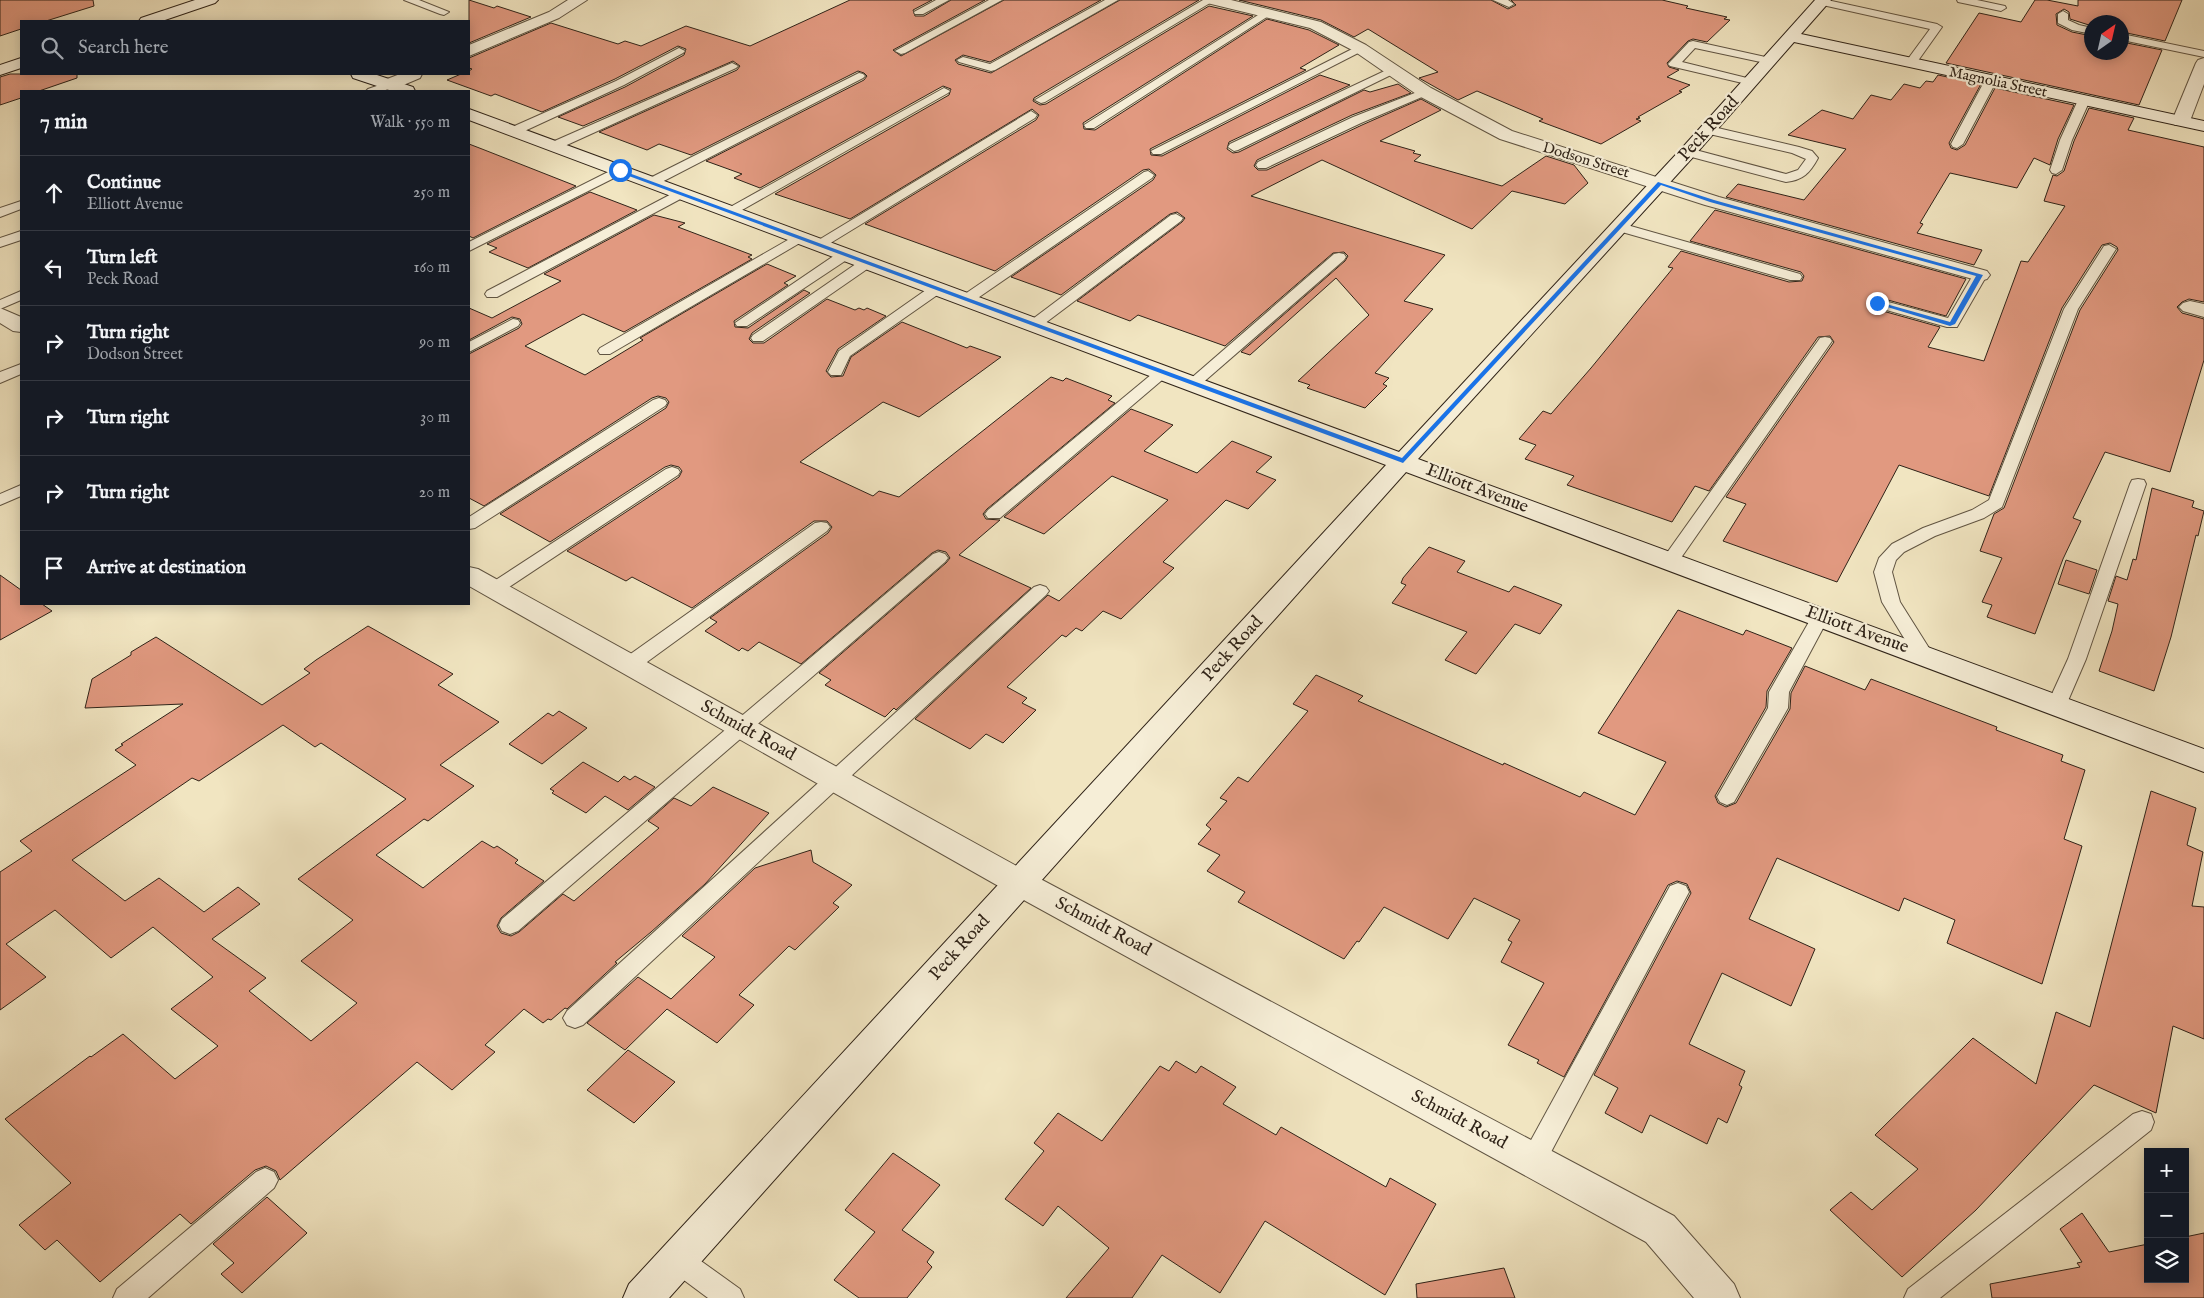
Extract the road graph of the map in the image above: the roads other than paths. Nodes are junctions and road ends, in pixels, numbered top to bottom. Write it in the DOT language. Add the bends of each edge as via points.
graph roads {
  1 [pos="155,0"];
  2 [pos="210,0"];
  3 [pos="409,0"];
  4 [pos="579,0"];
  5 [pos="944,0"];
  6 [pos="997,0"];
  7 [pos="1114,0"];
  8 [pos="1211,0"];
  9 [pos="1498,0"];
  10 [pos="1962,0"];
  11 [pos="1823,1"];
  12 [pos="1509,4"];
  13 [pos="2001,8"];
  14 [pos="181,10"];
  15 [pos="444,12"];
  16 [pos="919,12"];
  17 [pos="1266,13"];
  18 [pos="2063,14"];
  19 [pos="205,18"];
  20 [pos="150,20"];
  21 [pos="2084,30"];
  22 [pos="1791,37"];
  23 [pos="2129,38"];
  24 [pos="1360,48"];
  25 [pos="470,51"];
  26 [pos="679,51"];
  27 [pos="901,51"];
  28 [pos="2204,54"];
  29 [pos="963,60"];
  30 [pos="1770,61"];
  31 [pos="20,63"];
  32 [pos="1912,63"];
  33 [pos="2204,63"];
  34 [pos="732,66"];
  35 [pos="0,70"];
  36 [pos="1393,70"];
  37 [pos="361,75"];
  38 [pos="411,75"];
  39 [pos="859,76"];
  40 [pos="1991,80"];
  41 [pos="1751,82"];
  42 [pos="388,84"];
  43 [pos="374,90"];
  44 [pos="403,90"];
  45 [pos="944,91"];
  46 [pos="1425,92"];
  47 [pos="1041,100"];
  48 [pos="2084,100"];
  49 [pos="470,114"];
  50 [pos="1032,115"];
  51 [pos="2181,121"];
  52 [pos="1090,124"];
  53 [pos="2204,126"];
  54 [pos="1708,130"];
  55 [pos="514,131"];
  56 [pos="1957,144"];
  57 [pos="554,146"];
  58 [pos="1234,147"];
  59 [pos="1157,151"];
  60 [pos="1688,152"];
  61 [pos="1262,165"];
  62 [pos="620,170"];
  63 [pos="2056,170"];
  64 [pos="1148,175"];
  65 [pos="652,182"];
  66 [pos="1660,183"];
  67 [pos="681,193"];
  68 [pos="20,205"];
  69 [pos="730,211"];
  70 [pos="0,213"];
  71 [pos="1176,218"];
  72 [pos="1620,227"];
  73 [pos="20,234"];
  74 [pos="809,241"];
  75 [pos="0,243"];
  76 [pos="470,246"];
  77 [pos="2109,249"];
  78 [pos="846,254"];
  79 [pos="1338,256"];
  80 [pos="868,262"];
  81 [pos="1980,275"];
  82 [pos="1795,277"];
  83 [pos="938,288"];
  84 [pos="492,294"];
  85 [pos="20,297"];
  86 [pos="967,299"];
  87 [pos="1877,303"];
  88 [pos="5,316"];
  89 [pos="742,323"];
  90 [pos="513,324"];
  91 [pos="1035,324"];
  92 [pos="758,338"];
  93 [pos="1826,341"];
  94 [pos="470,347"];
  95 [pos="605,351"];
  96 [pos="20,368"];
  97 [pos="836,372"];
  98 [pos="1163,372"];
  99 [pos="0,378"];
  100 [pos="1194,383"];
  101 [pos="659,403"];
  102 [pos="1403,461"];
  103 [pos="672,472"];
  104 [pos="2138,484"];
  105 [pos="20,490"];
  106 [pos="0,500"];
  107 [pos="994,514"];
  108 [pos="470,523"];
  109 [pos="821,526"];
  110 [pos="939,558"];
  111 [pos="1670,561"];
  112 [pos="482,582"];
  113 [pos="1040,591"];
  114 [pos="1820,617"];
  115 [pos="1925,656"];
  116 [pos="629,665"];
  117 [pos="2057,706"];
  118 [pos="742,728"];
  119 [pos="2204,761"];
  120 [pos="835,779"];
  121 [pos="1727,797"];
  122 [pos="1020,883"];
  123 [pos="1678,892"];
  124 [pos="510,925"];
  125 [pos="575,1018"];
  126 [pos="2142,1122"];
  127 [pos="1533,1161"];
  128 [pos="265,1180"];
  129 [pos="678,1260"];
  130 [pos="127,1298"];
  131 [pos="642,1298"];
  132 [pos="730,1298"];
  133 [pos="1720,1298"];
  134 [pos="1918,1298"];
  1 -- 14 [label="street"];
  2 -- 14 [label="street"];
  3 -- 15 [label="lane"];
  4 -- 25 [label="street"];
  5 -- 16 [label="lane"];
  6 -- 27 [label="lane"];
  7 -- 29 [label="lane" via="991,68"];
  8 -- 17 [label="street, Dodson Street"];
  8 -- 47 [label="lane"];
  9 -- 12 [label="lane"];
  10 -- 13 [label="lane"];
  11 -- 22 [label="street, Peck Road"];
  11 -- 32 [label="lane" via="1937,27"];
  14 -- 19 [label="street"];
  14 -- 20 [label="street"];
  17 -- 24 [label="street, Dodson Street" via="1316,25"];
  17 -- 52 [label="lane"];
  18 -- 21 [label="lane" via="2062,21"];
  22 -- 30 [label="street, Peck Road"];
  22 -- 32 [label="street, Magnolia Street"];
  23 -- 28 [label="lane"];
  24 -- 36 [label="street, Dodson Street"];
  24 -- 59 [label="lane"];
  26 -- 55 [label="lane" via="620,83"];
  30 -- 41 [label="street, Peck Road"];
  30 -- 41 [label="lane" via="1694,44 1674,64"];
  31 -- 35 [label="street"];
  32 -- 40 [label="street, Magnolia Street"];
  33 -- 51 [label="street"];
  34 -- 57 [label="lane"];
  36 -- 46 [label="street, Dodson Street"];
  36 -- 58 [label="lane"];
  37 -- 42 [label="street"];
  38 -- 42 [label="street"];
  39 -- 65 [label="lane"];
  40 -- 48 [label="street, Magnolia Street"];
  40 -- 56 [label="lane"];
  41 -- 54 [label="street, Peck Road"];
  42 -- 43 [label="lane"];
  42 -- 44 [label="street"];
  45 -- 69 [label="lane"];
  46 -- 61 [label="lane"];
  46 -- 66 [label="street, Dodson Street" via="1506,135"];
  48 -- 51 [label="street, Magnolia Street"];
  48 -- 63 [label="lane"];
  49 -- 55 [label="street, Elliott Avenue"];
  50 -- 74 [label="lane"];
  51 -- 53 [label="street, Magnolia Street"];
  54 -- 60 [label="street, Peck Road"];
  54 -- 60 [label="lane" via="1795,150 1812,158 1803,173 1786,178"];
  55 -- 57 [label="street, Elliott Avenue"];
  57 -- 62 [label="street, Elliott Avenue"];
  60 -- 66 [label="street, Peck Road"];
  62 -- 65 [label="street, Elliott Avenue"];
  62 -- 76 [label="lane"];
  64 -- 86 [label="lane"];
  65 -- 67 [label="street, Elliott Avenue"];
  66 -- 72 [label="street, Peck Road"];
  66 -- 81 [label="street, Dodson Street" via="1712,201"];
  67 -- 69 [label="street, Elliott Avenue"];
  67 -- 84 [label="lane"];
  68 -- 70 [label="lane"];
  69 -- 74 [label="street, Elliott Avenue"];
  71 -- 91 [label="lane"];
  72 -- 82 [label="lane"];
  72 -- 102 [label="street, Peck Road"];
  73 -- 75 [label="lane"];
  74 -- 78 [label="street, Elliott Avenue"];
  74 -- 95 [label="lane"];
  77 -- 115 [label="lane" via="2071,309 1996,503 1898,548 1888,558 1883,572 1891,602"];
  78 -- 80 [label="street, Elliott Avenue"];
  78 -- 89 [label="lane"];
  79 -- 100 [label="lane"];
  80 -- 83 [label="street, Elliott Avenue"];
  80 -- 92 [label="lane"];
  81 -- 87 [label="lane" via="1952,324"];
  83 -- 86 [label="street, Elliott Avenue"];
  83 -- 97 [label="lane" via="844,354"];
  85 -- 88 [label="lane"];
  86 -- 91 [label="street, Elliott Avenue"];
  90 -- 94 [label="lane"];
  91 -- 98 [label="street, Elliott Avenue"];
  93 -- 111 [label="lane"];
  96 -- 99 [label="lane"];
  98 -- 100 [label="street, Elliott Avenue"];
  98 -- 107 [label="lane"];
  100 -- 102 [label="street, Elliott Avenue"];
  101 -- 108 [label="lane"];
  102 -- 111 [label="street, Elliott Avenue"];
  102 -- 122 [label="street, Peck Road"];
  103 -- 112 [label="lane"];
  104 -- 117 [label="lane" via="2077,659"];
  105 -- 106 [label="lane"];
  109 -- 116 [label="lane"];
  110 -- 118 [label="lane"];
  111 -- 114 [label="street, Elliott Avenue"];
  112 -- 116 [label="street, Schmidt Road"];
  113 -- 120 [label="lane"];
  114 -- 115 [label="street, Elliott Avenue"];
  114 -- 121 [label="lane" via="1779,692 1778,708"];
  115 -- 117 [label="street, Elliott Avenue"];
  116 -- 118 [label="street, Schmidt Road"];
  117 -- 119 [label="street, Elliott Avenue"];
  118 -- 120 [label="street, Schmidt Road"];
  118 -- 124 [label="lane"];
  120 -- 122 [label="street, Schmidt Road"];
  120 -- 125 [label="lane"];
  122 -- 127 [label="street, Schmidt Road"];
  122 -- 129 [label="street, Peck Road"];
  123 -- 127 [label="lane"];
  126 -- 134 [label="lane"];
  127 -- 133 [label="street, Schmidt Road" via="1660,1229"];
  128 -- 130 [label="lane"];
  129 -- 131 [label="street, Peck Road"];
  129 -- 132 [label="lane"];
}
